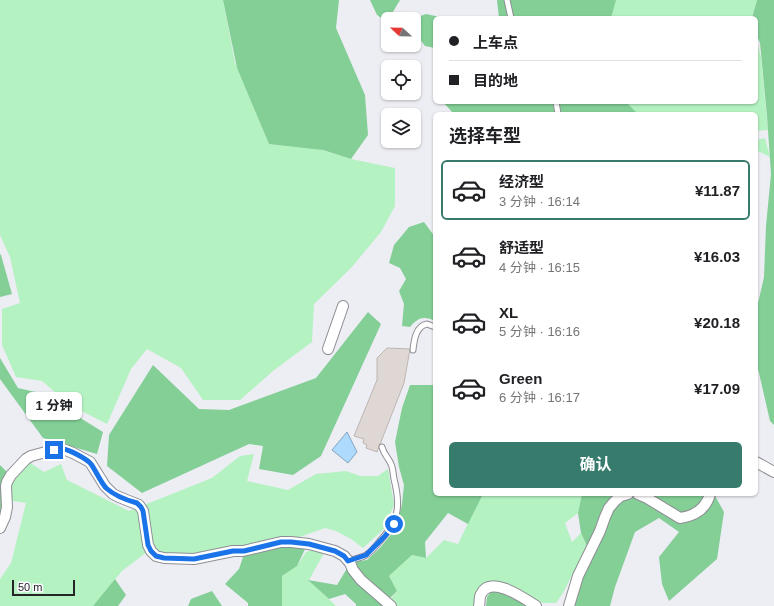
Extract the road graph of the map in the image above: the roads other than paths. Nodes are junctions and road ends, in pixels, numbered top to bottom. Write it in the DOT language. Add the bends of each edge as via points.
graph roads {
  1 [pos="507,0"];
  2 [pos="511,16"];
  3 [pos="343,306"];
  4 [pos="433,326"];
  5 [pos="328,349"];
  6 [pos="413,350"];
  7 [pos="382,447"];
  8 [pos="758,463"];
  9 [pos="774,472"];
  10 [pos="621,496"];
  11 [pos="642,496"];
  12 [pos="709,496"];
  13 [pos="0,528"];
  14 [pos="348,561"];
  15 [pos="391,606"];
  16 [pos="479,606"];
  17 [pos="536,606"];
  18 [pos="569,606"];
  1 -- 2 [label="lane"];
  3 -- 5 [label="street"];
  4 -- 6 [label="lane" via="427,324 421,326 415,336"];
  7 -- 14 [label="lane" via="391,464 398,497 398,512 394,524 366,555"];
  8 -- 9 [label="street"];
  10 -- 18 [label="street" via="604,517 578,576"];
  11 -- 12 [label="street" via="680,518 690,516 699,510"];
  13 -- 14 [label="street" via="6,517 6,486 11,475 31,456 63,449 90,462 113,494 139,505 143,511 148,545 156,556 194,559 291,542 335,551"];
  14 -- 15 [label="street" via="361,580"];
  16 -- 17 [label="street" via="481,594 485,589 497,586"];
}
